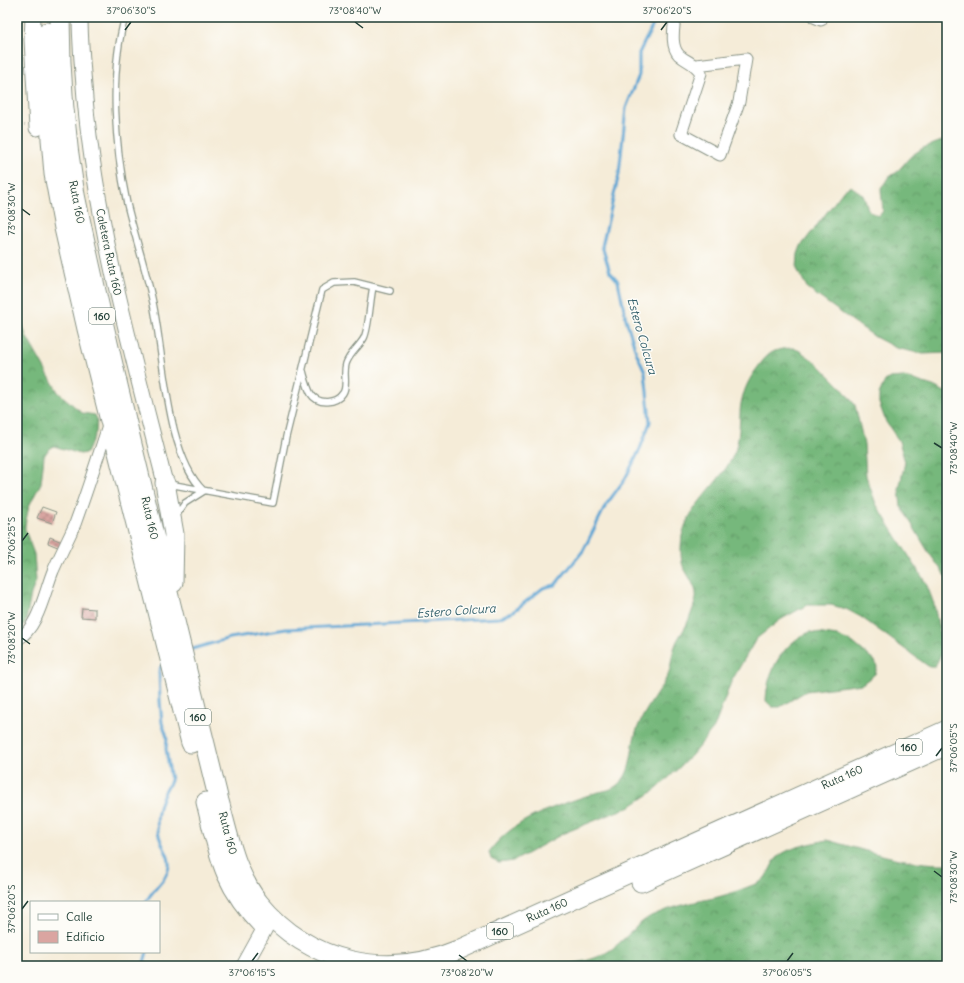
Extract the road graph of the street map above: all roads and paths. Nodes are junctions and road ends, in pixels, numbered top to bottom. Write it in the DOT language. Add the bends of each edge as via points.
graph roads {
  1 [pos="33,17"];
  2 [pos="48,17"];
  3 [pos="60,17"];
  4 [pos="80,17"];
  5 [pos="125,17"];
  6 [pos="675,17"];
  7 [pos="696,65"];
  8 [pos="37,128"];
  9 [pos="64,228"];
  10 [pos="373,287"];
  11 [pos="390,291"];
  12 [pos="302,370"];
  13 [pos="110,421"];
  14 [pos="165,483"];
  15 [pos="204,491"];
  16 [pos="174,534"];
  17 [pos="172,611"];
  18 [pos="17,640"];
  19 [pos="176,656"];
  20 [pos="947,730"];
  21 [pos="947,745"];
  22 [pos="265,928"];
  23 [pos="244,966"];
  24 [pos="323,966"];
  25 [pos="453,966"];
  1 -- 8 [label="street"];
  2 -- 9 [label="highway, Ruta 160 / 160" via="47,70 51,139 54,174"];
  3 -- 17 [label="highway, Ruta 160 / 160" via="64,109 75,195"];
  4 -- 14 [label="street, Caletera Ruta 160" via="87,115 104,232"];
  5 -- 15 [label="lane" via="119,49 116,93 117,137 123,182 153,303 177,439 190,474"];
  6 -- 7 [label="street" via="674,45 678,54"];
  7 -- 7 [label="street" via="701,73 681,134 720,155 739,102 746,59"];
  8 -- 9 [label="highway" via="44,172"];
  9 -- 13 [label="highway, Ruta 160 / 160"];
  10 -- 11 [label="lane"];
  10 -- 12 [label="lane" via="354,282 334,283 322,290"];
  10 -- 12 [label="lane" via="364,338 347,362 343,375 346,384 343,393 336,400 319,400 312,394"];
  12 -- 15 [label="lane" via="273,503"];
  13 -- 18 [label="street" via="75,524 53,571 40,608 26,632"];
  13 -- 19 [label="highway, Ruta 160 / 160"];
  14 -- 15 [label="lane"];
  14 -- 16 [label="highway"];
  15 -- 16 [label="lane" via="191,498 180,509 174,523"];
  16 -- 17 [label="highway"];
  17 -- 19 [label="highway, Ruta 160 / 160"];
  19 -- 20 [label="highway, Ruta 160 / 160" via="233,853 245,882 268,913 296,937 327,954 370,965 408,965 446,956"];
  19 -- 22 [label="highway, Ruta 160 / 160" via="225,873 241,900"];
  21 -- 25 [label="highway, Ruta 160 / 160"];
  22 -- 23 [label="street"];
  22 -- 24 [label="highway, Ruta 160 / 160" via="296,952"];
}
